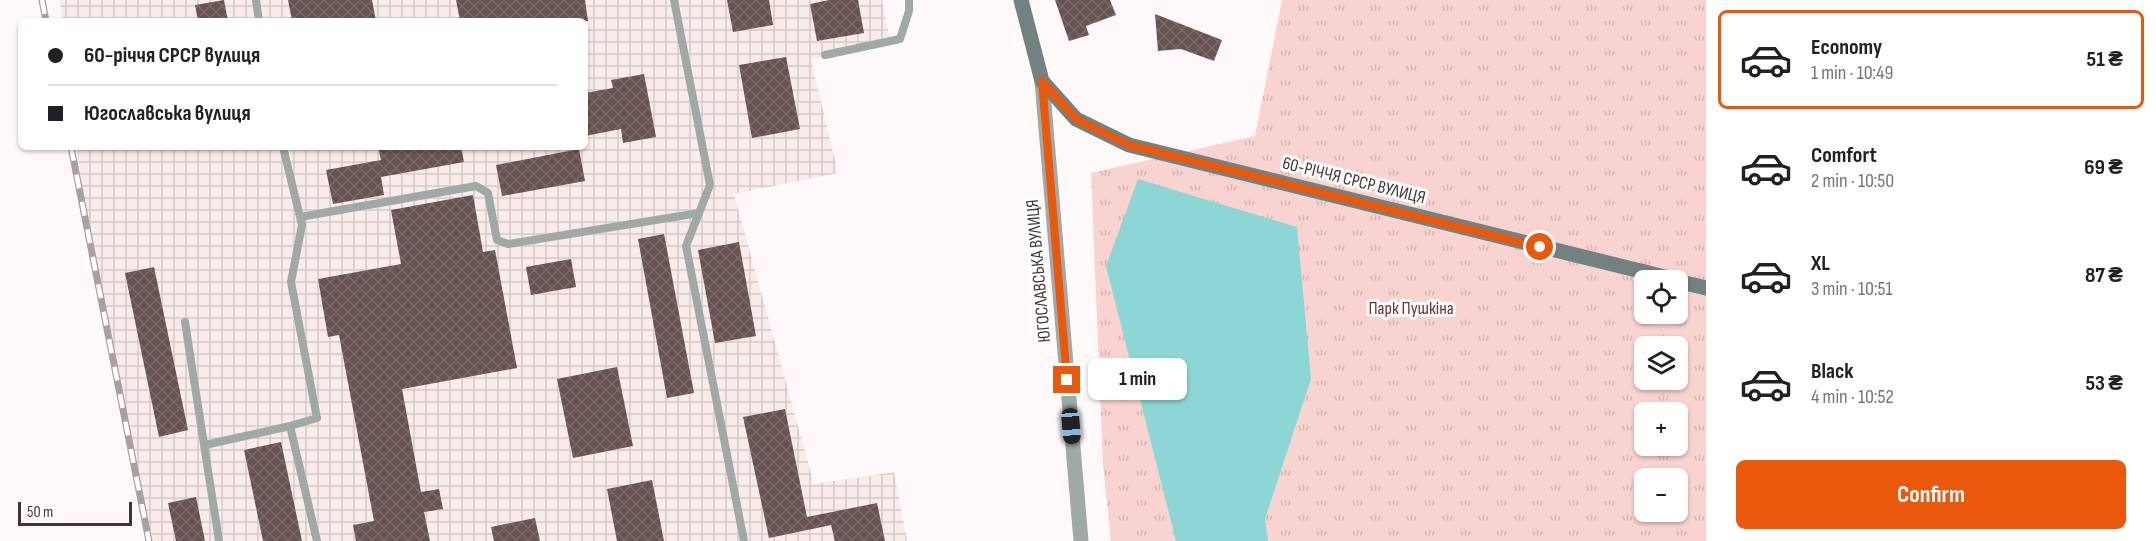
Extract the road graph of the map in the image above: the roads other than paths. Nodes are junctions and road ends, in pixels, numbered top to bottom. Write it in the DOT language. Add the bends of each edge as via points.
graph roads {
  1 [pos="256,0"];
  2 [pos="674,0"];
  3 [pos="909,0"];
  4 [pos="1021,0"];
  5 [pos="259,18"];
  6 [pos="825,55"];
  7 [pos="1042,81"];
  8 [pos="284,150"];
  9 [pos="699,213"];
  10 [pos="300,217"];
  11 [pos="1634,270"];
  12 [pos="1688,284"];
  13 [pos="1706,288"];
  14 [pos="185,322"];
  15 [pos="290,426"];
  16 [pos="205,445"];
  17 [pos="219,541"];
  18 [pos="317,541"];
  19 [pos="744,541"];
  20 [pos="1081,541"];
  1 -- 5 [label="lane"];
  2 -- 9 [label="lane" via="710,185"];
  3 -- 6 [label="lane" via="900,39"];
  4 -- 7 [label="main road, ЮГОСЛАВСЬКА ВУЛИЦЯ"];
  7 -- 11 [label="main road, 60-РІЧЧЯ СРСР ВУЛИЦЯ" via="1076,119 1129,145"];
  7 -- 20 [label="street, ЮГОСЛАВСЬКА ВУЛИЦЯ"];
  8 -- 10 [label="lane"];
  9 -- 10 [label="lane" via="508,244 497,240 488,193 476,186"];
  9 -- 19 [label="lane" via="686,246"];
  10 -- 15 [label="lane" via="302,225 291,282 317,418"];
  12 -- 13 [label="main road, 60-РІЧЧЯ СРСР ВУЛИЦЯ"];
  14 -- 16 [label="lane"];
  15 -- 16 [label="lane"];
  15 -- 18 [label="lane"];
  16 -- 17 [label="lane"];
}
